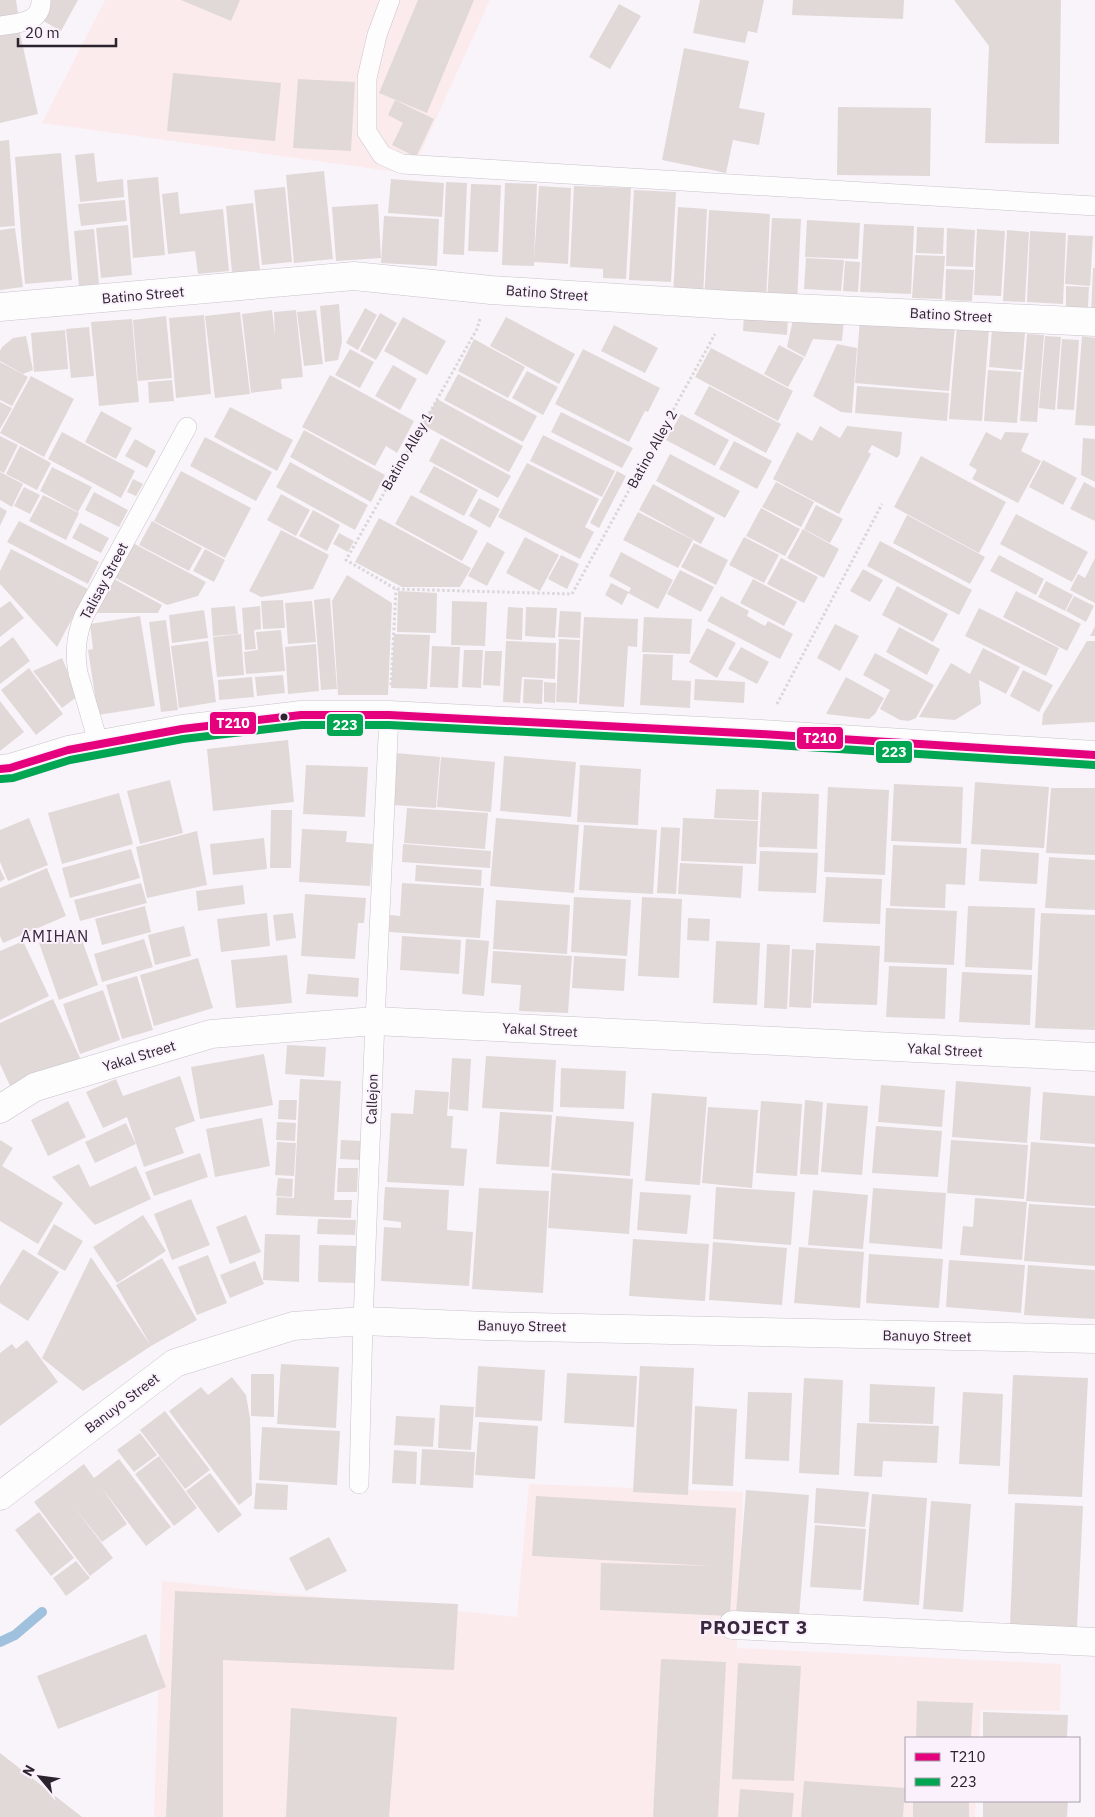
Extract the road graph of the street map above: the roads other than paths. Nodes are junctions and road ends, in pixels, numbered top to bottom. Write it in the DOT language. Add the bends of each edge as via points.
graph roads {
  1 [pos="42,0"];
  2 [pos="390,0"];
  3 [pos="0,26"];
  4 [pos="1095,206"];
  5 [pos="0,308"];
  6 [pos="1095,322"];
  7 [pos="187,428"];
  8 [pos="389,715"];
  9 [pos="99,745"];
  10 [pos="1095,755"];
  11 [pos="3,771"];
  12 [pos="375,1021"];
  13 [pos="1095,1057"];
  14 [pos="0,1109"];
  15 [pos="363,1321"];
  16 [pos="1095,1339"];
  17 [pos="359,1484"];
  18 [pos="0,1496"];
  19 [pos="733,1626"];
  20 [pos="1095,1642"];
  1 -- 3 [label="lane" via="38,14 32,20"];
  2 -- 4 [label="lane" via="377,35 367,78 367,132 382,155 402,164"];
  5 -- 6 [label="street, Batino Street" via="354,276 491,290 731,305"];
  7 -- 9 [label="lane, Talisay Street" via="77,633 76,662"];
  8 -- 9 [label="street" via="301,715 182,729"];
  8 -- 10 [label="street"];
  8 -- 12 [label="lane, Callejon"];
  9 -- 11 [label="street" via="68,750"];
  12 -- 13 [label="street, Yakal Street"];
  12 -- 14 [label="street, Yakal Street" via="211,1034 35,1087"];
  12 -- 15 [label="lane, Callejon"];
  15 -- 16 [label="street, Banuyo Street"];
  15 -- 17 [label="lane, Callejon"];
  15 -- 18 [label="street, Banuyo Street" via="293,1326 175,1363"];
  19 -- 20 [label="street"];
}
